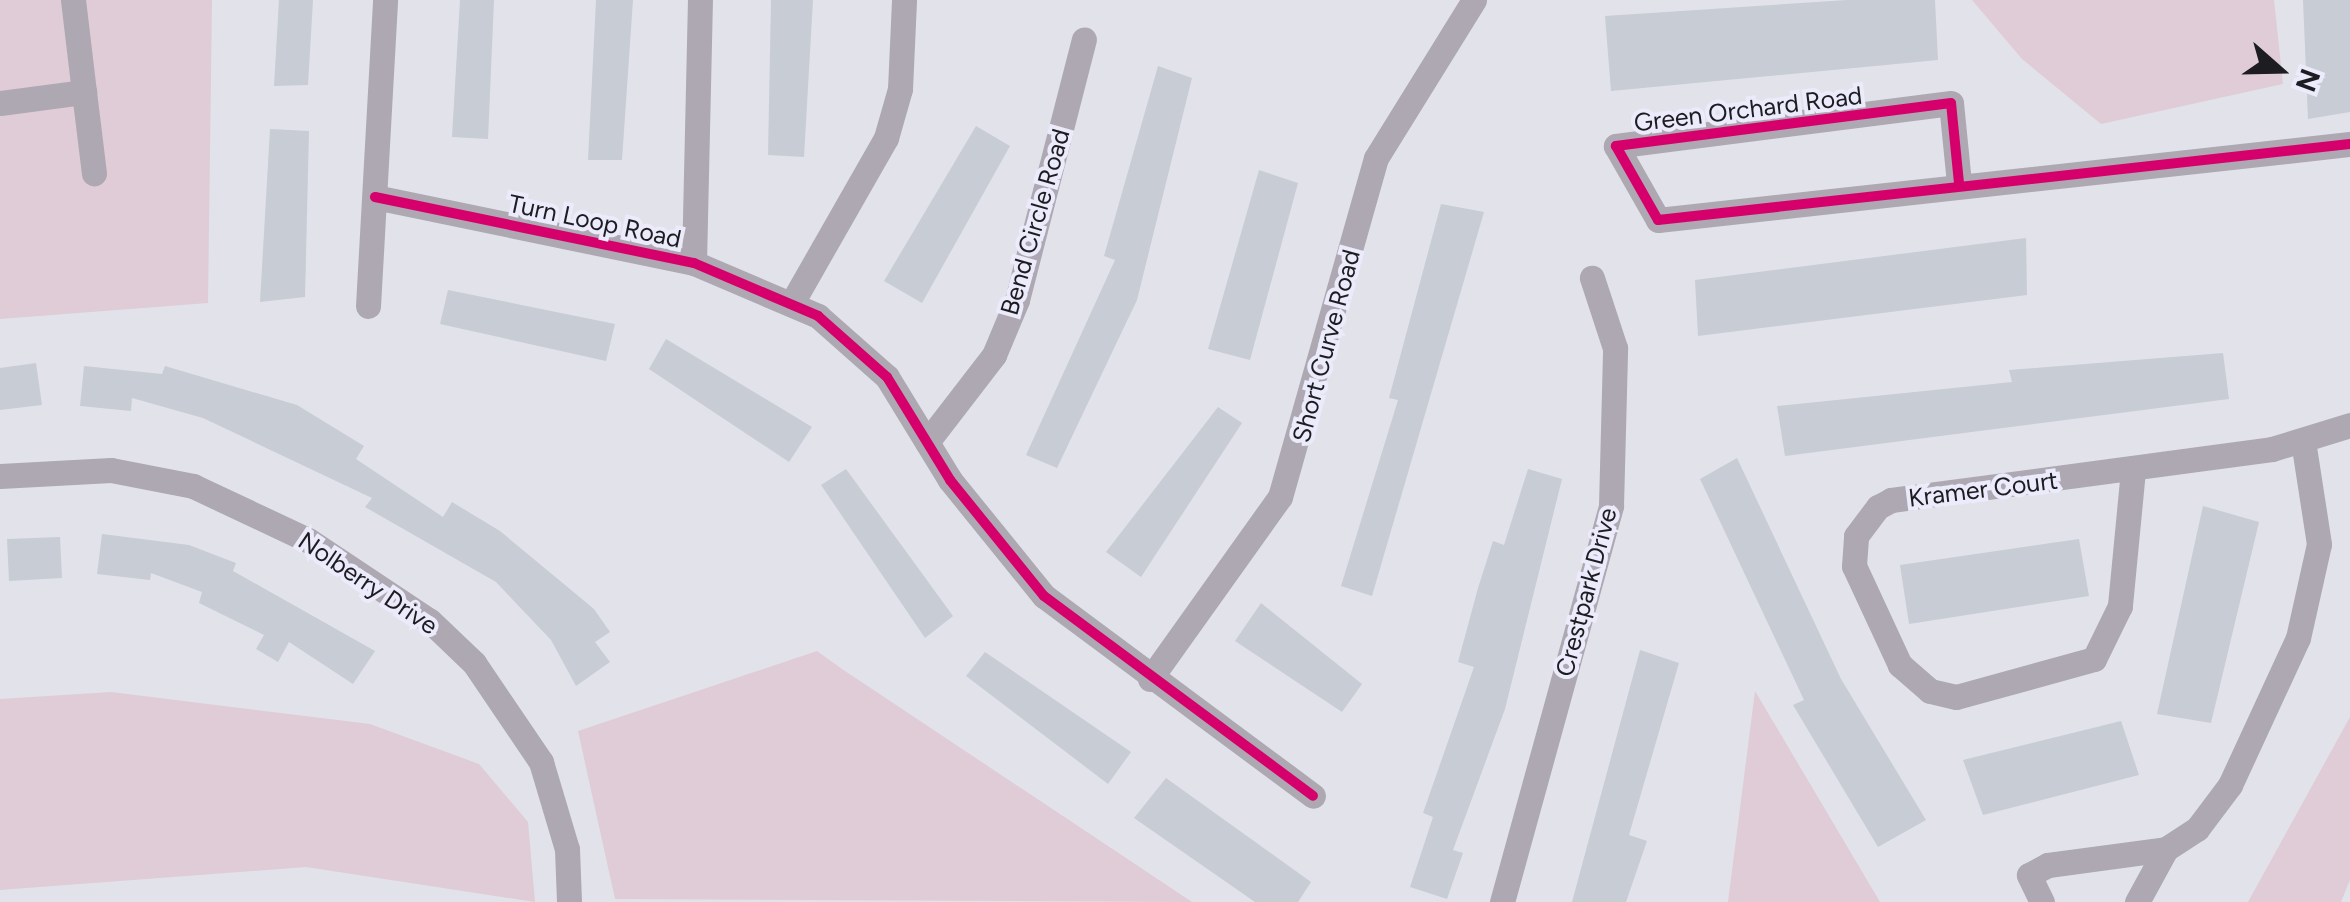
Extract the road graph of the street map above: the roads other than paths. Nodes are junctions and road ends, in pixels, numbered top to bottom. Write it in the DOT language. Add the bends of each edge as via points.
graph roads {
  1 [pos="73,0"];
  2 [pos="385,0"];
  3 [pos="700,0"];
  4 [pos="904,0"];
  5 [pos="1474,0"];
  6 [pos="1084,40"];
  7 [pos="84,92"];
  8 [pos="0,102"];
  9 [pos="2350,144"];
  10 [pos="94,173"];
  11 [pos="1959,183"];
  12 [pos="375,197"];
  13 [pos="694,263"];
  14 [pos="1592,278"];
  15 [pos="792,302"];
  16 [pos="368,306"];
  17 [pos="2350,425"];
  18 [pos="927,442"];
  19 [pos="2304,442"];
  20 [pos="2134,470"];
  21 [pos="0,476"];
  22 [pos="1150,679"];
  23 [pos="1314,796"];
  24 [pos="2166,849"];
  25 [pos="569,902"];
  26 [pos="1502,902"];
  27 [pos="2042,902"];
  28 [pos="2137,902"];
  1 -- 7 [label="street"];
  2 -- 12 [label="street"];
  3 -- 13 [label="street"];
  4 -- 15 [label="street" via="900,89 886,138"];
  5 -- 22 [label="street, Short Curve Road" via="1376,158 1280,497"];
  6 -- 18 [label="street, Bend Circle Road" via="1017,300 994,354"];
  7 -- 8 [label="street"];
  7 -- 10 [label="street"];
  9 -- 11 [label="street, Green Orchard Road"];
  11 -- 11 [label="street, Green Orchard Road" via="1658,220 1616,146 1952,103"];
  12 -- 13 [label="street, Turn Loop Road"];
  12 -- 16 [label="street"];
  13 -- 15 [label="street, Turn Loop Road"];
  14 -- 26 [label="street, Crestpark Drive" via="1615,348 1613,491"];
  15 -- 18 [label="street, Turn Loop Road" via="887,377"];
  17 -- 19 [label="street, Kramer Court"];
  18 -- 22 [label="street, Turn Loop Road" via="1044,596"];
  19 -- 20 [label="street, Kramer Court"];
  19 -- 24 [label="street" via="2319,544 2298,638 2230,785 2197,829"];
  20 -- 20 [label="street, Kramer Court" via="1878,507 1856,536 1854,566 1900,665 1930,692 1956,697 2094,658 2120,606"];
  21 -- 25 [label="street, Nolberry Drive" via="110,470 194,486 308,540 430,621 474,664 541,762 567,849"];
  22 -- 23 [label="street, Turn Loop Road"];
  24 -- 27 [label="street" via="2048,865 2029,876"];
  24 -- 28 [label="street"];
}
